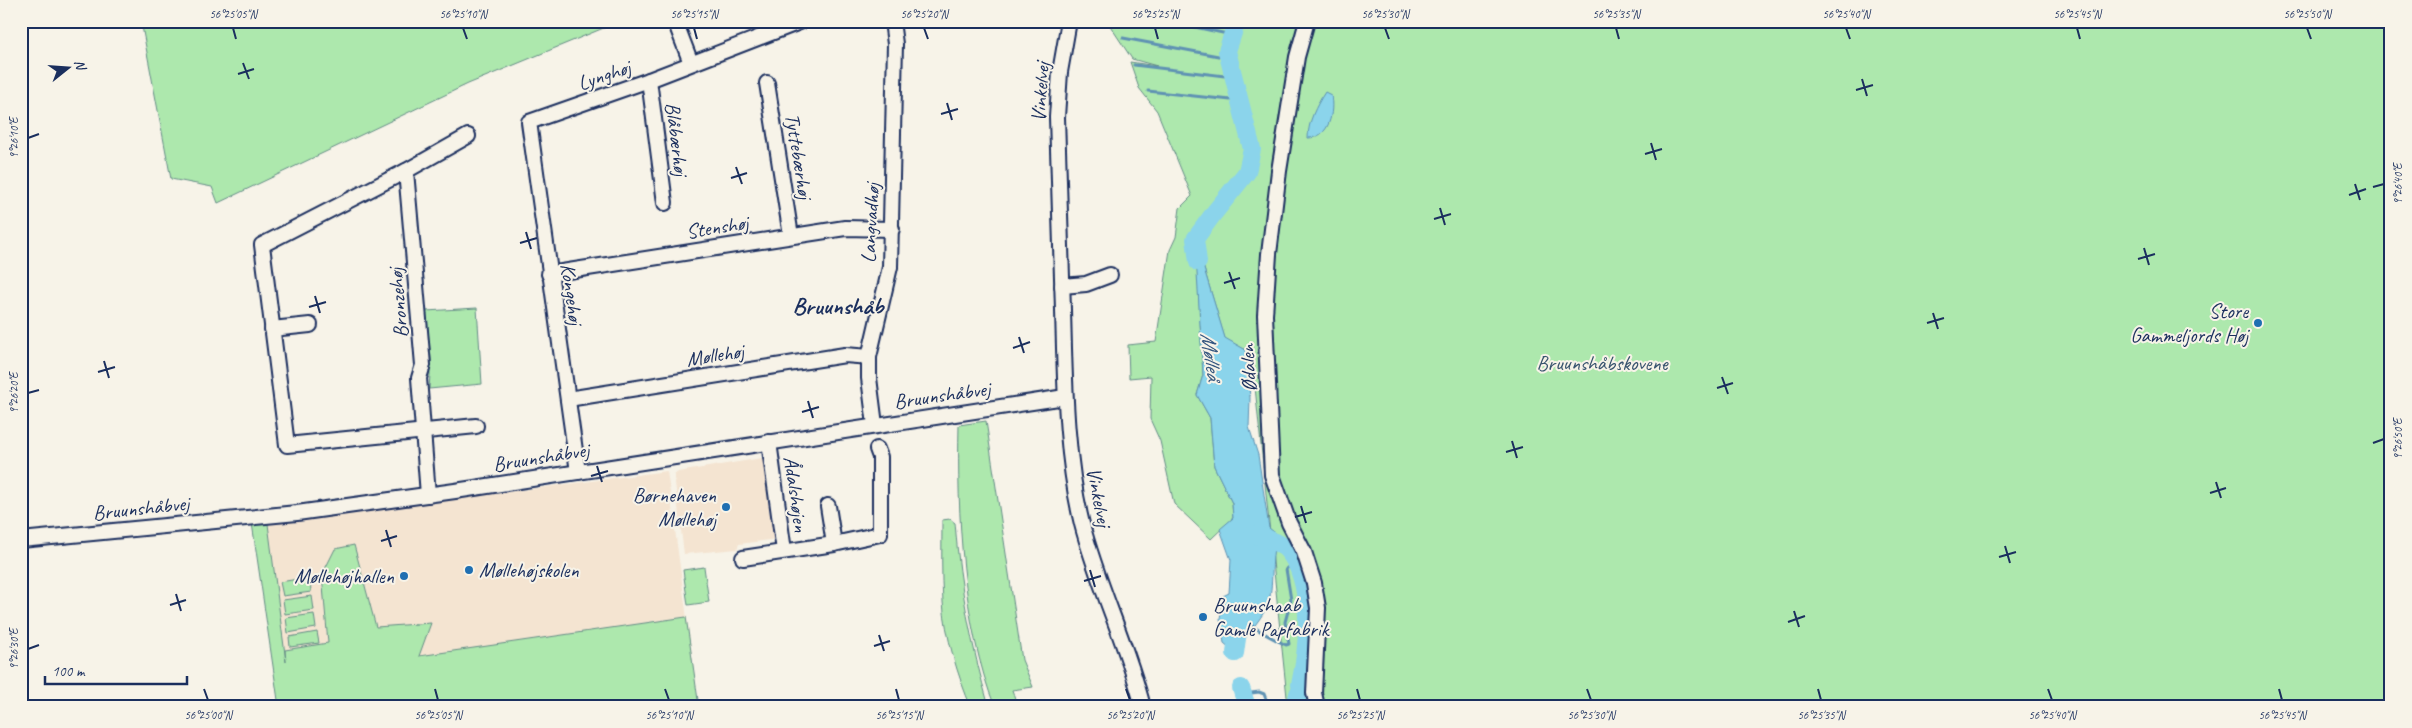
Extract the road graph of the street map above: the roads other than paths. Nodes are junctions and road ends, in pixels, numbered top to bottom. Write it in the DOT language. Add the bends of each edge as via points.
graph roads {
  1 [pos="674,21"];
  2 [pos="802,21"];
  3 [pos="892,21"];
  4 [pos="1069,21"];
  5 [pos="1306,21"];
  6 [pos="691,63"];
  7 [pos="649,80"];
  8 [pos="767,83"];
  9 [pos="529,122"];
  10 [pos="468,136"];
  11 [pos="406,171"];
  12 [pos="665,203"];
  13 [pos="892,230"];
  14 [pos="791,236"];
  15 [pos="549,274"];
  16 [pos="1110,275"];
  17 [pos="1062,286"];
  18 [pos="310,324"];
  19 [pos="272,329"];
  20 [pos="869,357"];
  21 [pos="1065,397"];
  22 [pos="568,399"];
  23 [pos="875,425"];
  24 [pos="476,426"];
  25 [pos="424,431"];
  26 [pos="769,442"];
  27 [pos="878,449"];
  28 [pos="578,472"];
  29 [pos="428,495"];
  30 [pos="828,506"];
  31 [pos="21,540"];
  32 [pos="834,544"];
  33 [pos="784,551"];
  34 [pos="743,558"];
  35 [pos="1143,707"];
  36 [pos="1317,707"];
  1 -- 6 [label="street"];
  2 -- 6 [label="street, Lynghøj"];
  3 -- 13 [label="street, Langvadhøj" via="895,44"];
  4 -- 17 [label="street, Vinkelvej" via="1060,72 1057,117"];
  5 -- 36 [label="street, Ødalen" via="1279,171 1265,315 1272,475 1314,583 1318,608 1314,693"];
  6 -- 7 [label="street, Lynghøj"];
  7 -- 9 [label="street, Lynghøj"];
  7 -- 12 [label="street, Blåbærhøj"];
  8 -- 14 [label="street, Tyttebærhøj"];
  9 -- 15 [label="street, Kongehøj"];
  10 -- 11 [label="street"];
  11 -- 19 [label="street" via="262,245"];
  11 -- 25 [label="street, Bronzehøj" via="423,365 419,378"];
  13 -- 14 [label="street, Stenshøj" via="845,228"];
  13 -- 20 [label="street, Langvadhøj" via="890,267"];
  14 -- 15 [label="street, Stenshøj"];
  15 -- 22 [label="street, Kongehøj"];
  16 -- 17 [label="street" via="1086,284"];
  17 -- 21 [label="street, Vinkelvej"];
  18 -- 19 [label="street"];
  19 -- 25 [label="street" via="287,445"];
  20 -- 22 [label="street, Møllehøj" via="844,355"];
  20 -- 23 [label="street, Langvadhøj"];
  21 -- 23 [label="street, Bruunshåbvej"];
  21 -- 35 [label="street, Vinkelvej" via="1072,473 1082,524"];
  22 -- 28 [label="street, Kongehøj"];
  23 -- 26 [label="street, Bruunshåbvej"];
  24 -- 25 [label="street"];
  25 -- 29 [label="street, Bronzehøj"];
  26 -- 28 [label="street, Bruunshåbvej"];
  26 -- 33 [label="street, Ådalshøjen"];
  27 -- 32 [label="street, Ådalshøjen" via="880,534"];
  28 -- 29 [label="street, Bruunshåbvej"];
  29 -- 31 [label="street, Bruunshåbvej" via="298,513"];
  30 -- 32 [label="street, Ådalshøjen"];
  32 -- 33 [label="street, Ådalshøjen"];
  33 -- 34 [label="street, Ådalshøjen"];
}
